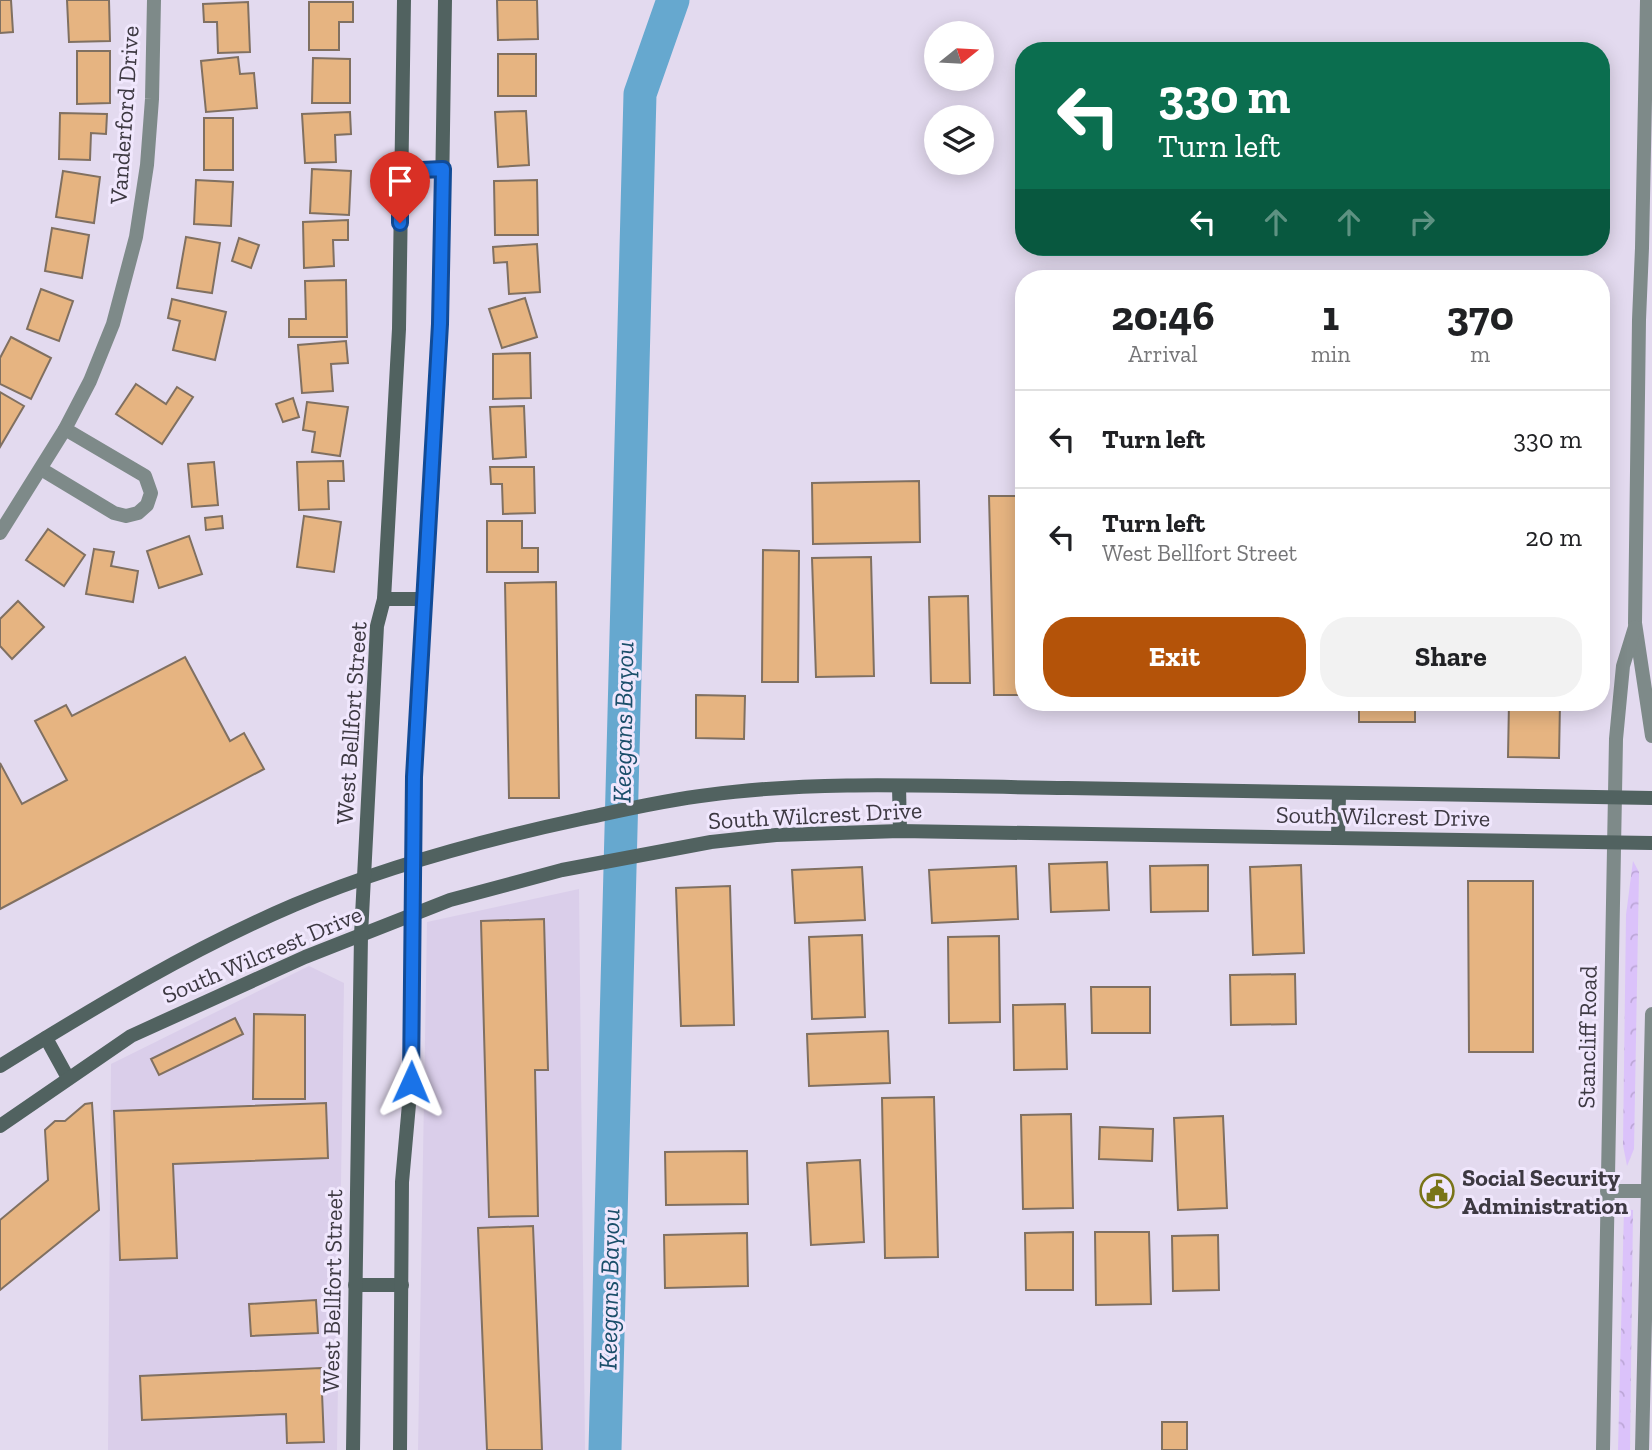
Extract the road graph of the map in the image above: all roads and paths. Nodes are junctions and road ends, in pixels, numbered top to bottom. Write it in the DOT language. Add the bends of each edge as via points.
graph roads {
  1 [pos="154,0"];
  2 [pos="404,0"];
  3 [pos="445,0"];
  4 [pos="1647,0"];
  5 [pos="443,169"];
  6 [pos="400,171"];
  7 [pos="65,429"];
  8 [pos="41,469"];
  9 [pos="0,533"];
  10 [pos="384,599"];
  11 [pos="425,599"];
  12 [pos="1635,627"];
  13 [pos="1652,736"];
  14 [pos="899,786"];
  15 [pos="1339,794"];
  16 [pos="1615,797"];
  17 [pos="1652,798"];
  18 [pos="900,831"];
  19 [pos="1338,837"];
  20 [pos="1614,842"];
  21 [pos="1652,842"];
  22 [pos="412,863"];
  23 [pos="364,878"];
  24 [pos="412,915"];
  25 [pos="361,935"];
  26 [pos="1652,1014"];
  27 [pos="46,1038"];
  28 [pos="0,1066"];
  29 [pos="68,1078"];
  30 [pos="0,1126"];
  31 [pos="1607,1191"];
  32 [pos="1648,1191"];
  33 [pos="355,1285"];
  34 [pos="402,1285"];
  35 [pos="353,1450"];
  36 [pos="400,1450"];
  37 [pos="1603,1450"];
  38 [pos="1642,1450"];
  1 -- 7 [label="street, Vanderford Drive" via="148,165 136,237 113,324"];
  2 -- 6 [label="main road, West Bellfort Street"];
  3 -- 5 [label="main road"];
  4 -- 12 [label="street, Stancliff Road"];
  5 -- 6 [label="main road"];
  5 -- 11 [label="main road"];
  6 -- 10 [label="main road, West Bellfort Street" via="399,329"];
  7 -- 8 [label="street, Vanderford Drive"];
  7 -- 8 [label="street" via="145,476 150,493 147,505 138,513 120,515"];
  8 -- 9 [label="street, Vanderford Drive"];
  10 -- 11 [label="main road"];
  10 -- 23 [label="main road, West Bellfort Street" via="377,626"];
  11 -- 22 [label="main road"];
  12 -- 13 [label="street, Stancliff Road"];
  12 -- 16 [label="street, Stancliff Road" via="1623,666"];
  14 -- 15 [label="main road, South Wilcrest Drive"];
  14 -- 18 [label="main road"];
  14 -- 22 [label="main road, South Wilcrest Drive" via="711,794 512,834"];
  15 -- 16 [label="main road, South Wilcrest Drive"];
  15 -- 19 [label="main road"];
  16 -- 17 [label="main road, South Wilcrest Drive"];
  16 -- 20 [label="street, Stancliff Road"];
  18 -- 19 [label="main road, South Wilcrest Drive"];
  18 -- 24 [label="main road, South Wilcrest Drive" via="711,842 573,868 450,900"];
  19 -- 20 [label="main road, South Wilcrest Drive"];
  20 -- 21 [label="main road, South Wilcrest Drive"];
  20 -- 31 [label="street, Stancliff Road"];
  22 -- 23 [label="main road, South Wilcrest Drive"];
  22 -- 24 [label="main road"];
  23 -- 25 [label="main road, West Bellfort Street"];
  23 -- 27 [label="main road, South Wilcrest Drive" via="224,938"];
  24 -- 25 [label="main road, South Wilcrest Drive"];
  24 -- 34 [label="main road" via="411,1082 402,1182"];
  25 -- 29 [label="main road, South Wilcrest Drive" via="131,1037"];
  25 -- 33 [label="main road, West Bellfort Street"];
  26 -- 32 [label="street"];
  27 -- 28 [label="main road, South Wilcrest Drive"];
  27 -- 29 [label="main road"];
  29 -- 30 [label="main road, South Wilcrest Drive"];
  31 -- 32 [label="street"];
  31 -- 37 [label="street, Stancliff Road"];
  32 -- 38 [label="street"];
  33 -- 34 [label="main road"];
  33 -- 35 [label="main road, West Bellfort Street"];
  34 -- 36 [label="main road"];
}
